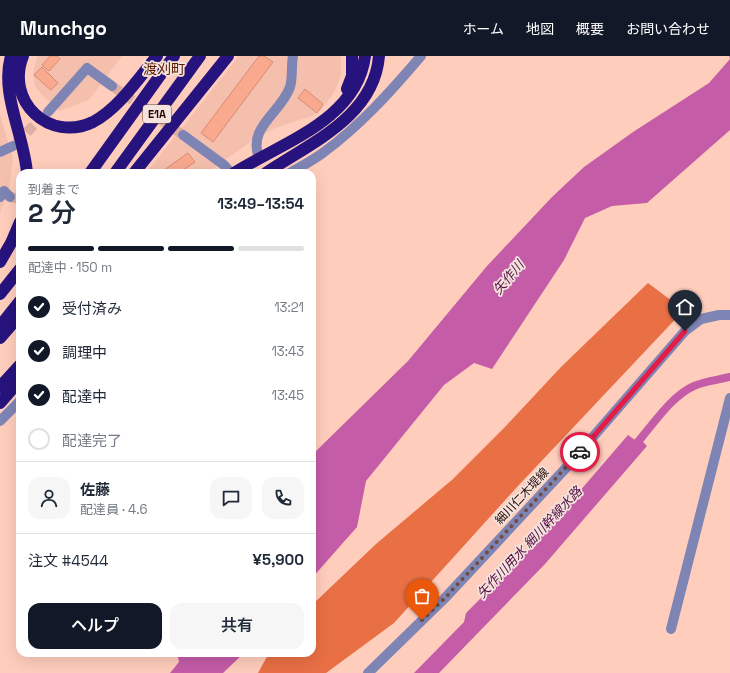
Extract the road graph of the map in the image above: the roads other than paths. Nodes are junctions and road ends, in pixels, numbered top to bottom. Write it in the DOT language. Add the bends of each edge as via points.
graph roads {
  1 [pos="11,56"];
  2 [pos="23,56"];
  3 [pos="157,56"];
  4 [pos="174,56"];
  5 [pos="200,56"];
  6 [pos="228,56"];
  7 [pos="293,56"];
  8 [pos="352,56"];
  9 [pos="365,56"];
  10 [pos="375,56"];
  11 [pos="379,56"];
  12 [pos="421,56"];
  13 [pos="112,86"];
  14 [pos="362,99"];
  15 [pos="48,112"];
  16 [pos="322,122"];
  17 [pos="183,135"];
  18 [pos="13,146"];
  19 [pos="0,152"];
  20 [pos="259,158"];
  21 [pos="26,169"];
  22 [pos="93,169"];
  23 [pos="118,169"];
  24 [pos="137,169"];
  25 [pos="228,169"];
  26 [pos="241,169"];
  27 [pos="272,169"];
  28 [pos="297,169"];
  29 [pos="16,232"];
  30 [pos="0,262"];
  31 [pos="16,274"];
  32 [pos="0,294"];
  33 [pos="16,306"];
  34 [pos="730,315"];
  35 [pos="16,320"];
  36 [pos="0,326"];
  37 [pos="0,338"];
  38 [pos="16,369"];
  39 [pos="16,385"];
  40 [pos="0,387"];
  41 [pos="730,398"];
  42 [pos="0,403"];
  43 [pos="16,405"];
  44 [pos="0,421"];
  45 [pos="671,629"];
  46 [pos="368,673"];
  1 -- 21 [label="highway" via="7,72 8,91"];
  2 -- 3 [label="highway" via="19,80 26,105 39,118 66,128 84,126 102,117 126,94"];
  4 -- 22 [label="highway, E1A"];
  5 -- 23 [label="highway, E1A"];
  6 -- 24 [label="highway"];
  7 -- 20 [label="street" via="287,94 258,136 256,146"];
  8 -- 16 [label="highway" via="349,86"];
  9 -- 16 [label="highway" via="362,74 352,92"];
  10 -- 14 [label="highway" via="372,76"];
  11 -- 14 [label="highway" via="373,81"];
  12 -- 28 [label="street" via="368,114 323,153"];
  13 -- 15 [label="street" via="87,68"];
  14 -- 27 [label="highway" via="337,126"];
  16 -- 20 [label="highway"];
  17 -- 25 [label="street"];
  18 -- 19 [label="street"];
  20 -- 26 [label="highway"];
  29 -- 30 [label="highway"];
  31 -- 32 [label="highway"];
  33 -- 36 [label="highway"];
  34 -- 46 [label="street, 細川仁木堤線" via="701,319 685,331 565,469 444,599"];
  35 -- 37 [label="highway"];
  38 -- 40 [label="highway"];
  39 -- 42 [label="highway"];
  41 -- 45 [label="street"];
  43 -- 44 [label="street"];
}
